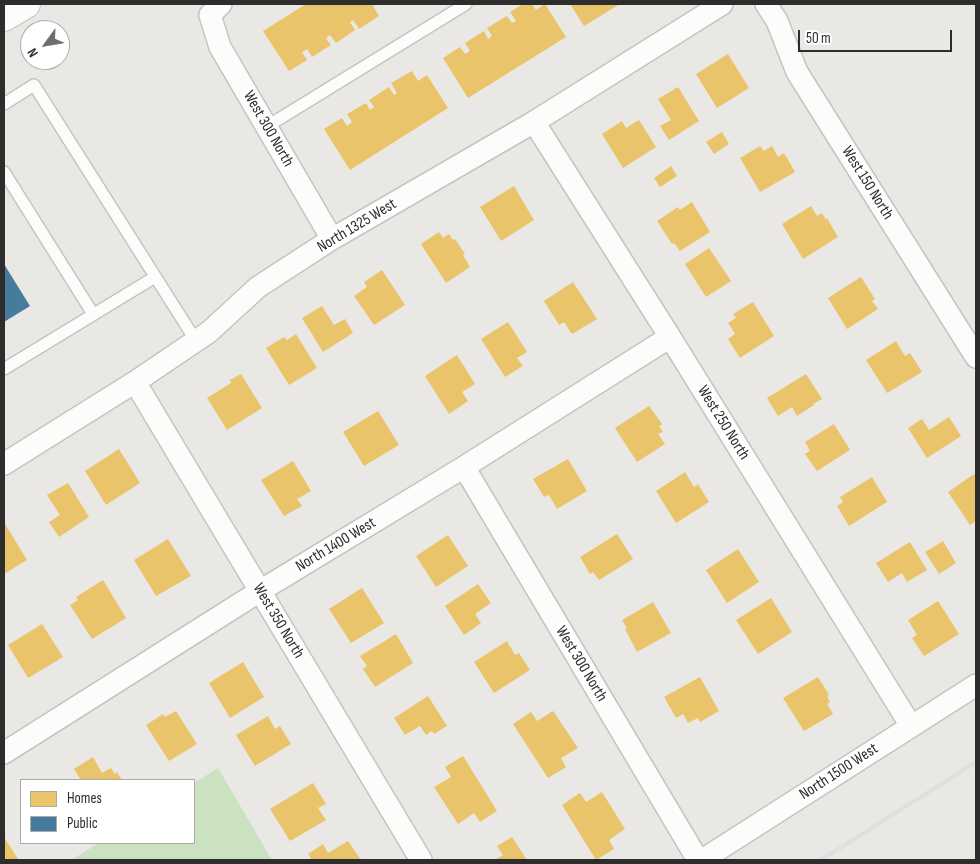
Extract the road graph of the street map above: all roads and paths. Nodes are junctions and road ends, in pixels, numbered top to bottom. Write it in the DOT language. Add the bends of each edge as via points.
graph roads {
  1 [pos="26,4"];
  2 [pos="466,4"];
  3 [pos="722,4"];
  4 [pos="766,4"];
  5 [pos="215,10"];
  6 [pos="4,18"];
  7 [pos="4,104"];
  8 [pos="534,122"];
  9 [pos="266,127"];
  10 [pos="4,172"];
  11 [pos="332,239"];
  12 [pos="155,277"];
  13 [pos="93,314"];
  14 [pos="670,337"];
  15 [pos="196,341"];
  16 [pos="976,357"];
  17 [pos="4,370"];
  18 [pos="135,382"];
  19 [pos="4,464"];
  20 [pos="464,467"];
  21 [pos="260,591"];
  22 [pos="976,685"];
  23 [pos="911,726"];
  24 [pos="4,753"];
  25 [pos="420,860"];
  26 [pos="700,860"];
  1 -- 6 [label="street"];
  2 -- 9 [label="lane"];
  3 -- 8 [label="street, North 1325 West"];
  4 -- 16 [label="street, West 150 North" via="777,21 798,72"];
  5 -- 9 [label="street, West 300 North" via="220,47"];
  7 -- 12 [label="lane" via="34,85"];
  8 -- 11 [label="street, North 1325 West"];
  8 -- 14 [label="street, West 250 North"];
  9 -- 11 [label="street, West 300 North"];
  10 -- 13 [label="lane"];
  11 -- 15 [label="street, North 1325 West" via="258,287"];
  12 -- 13 [label="lane"];
  12 -- 15 [label="lane"];
  13 -- 17 [label="lane"];
  14 -- 20 [label="street, North 1400 West"];
  14 -- 23 [label="street, West 250 North"];
  15 -- 18 [label="street, North 1325 West"];
  18 -- 19 [label="street, North 1325 West"];
  18 -- 21 [label="street, West 350 North"];
  20 -- 21 [label="street, North 1400 West"];
  20 -- 26 [label="street, West 300 North"];
  21 -- 24 [label="street, North 1400 West"];
  21 -- 25 [label="street, West 350 North"];
  22 -- 23 [label="street, North 1500 West"];
  23 -- 26 [label="street, North 1500 West"];
}
